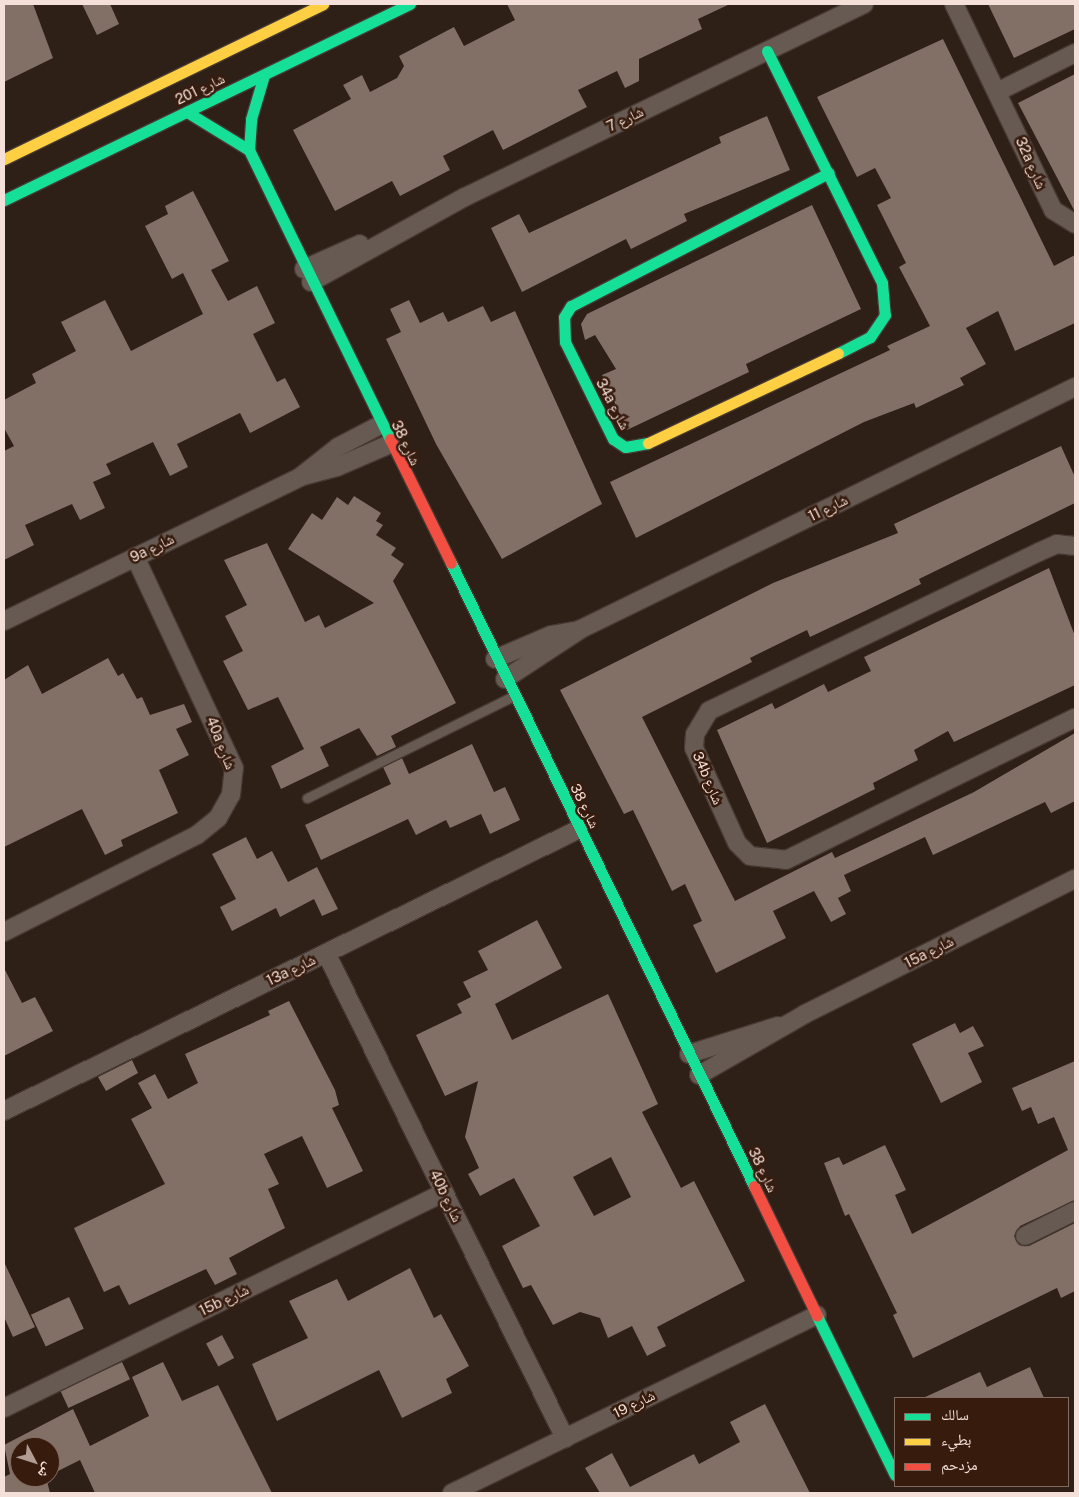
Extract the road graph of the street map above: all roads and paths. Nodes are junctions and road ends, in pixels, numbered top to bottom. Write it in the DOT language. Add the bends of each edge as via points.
graph roads {
  1 [pos="323,4"];
  2 [pos="410,4"];
  3 [pos="864,4"];
  4 [pos="954,4"];
  5 [pos="767,51"];
  6 [pos="1075,54"];
  7 [pos="264,74"];
  8 [pos="999,91"];
  9 [pos="187,112"];
  10 [pos="249,150"];
  11 [pos="4,159"];
  12 [pos="829,173"];
  13 [pos="4,200"];
  14 [pos="1075,224"];
  15 [pos="307,276"];
  16 [pos="1075,387"];
  17 [pos="380,424"];
  18 [pos="390,444"];
  19 [pos="300,476"];
  20 [pos="1075,546"];
  21 [pos="135,557"];
  22 [pos="4,621"];
  23 [pos="581,629"];
  24 [pos="495,658"];
  25 [pos="505,680"];
  26 [pos="513,696"];
  27 [pos="1075,718"];
  28 [pos="307,798"];
  29 [pos="579,829"];
  30 [pos="1075,879"];
  31 [pos="4,932"];
  32 [pos="326,953"];
  33 [pos="784,1026"];
  34 [pos="689,1054"];
  35 [pos="699,1075"];
  36 [pos="4,1111"];
  37 [pos="444,1192"];
  38 [pos="1075,1211"];
  39 [pos="1025,1236"];
  40 [pos="817,1315"];
  41 [pos="4,1408"];
  42 [pos="565,1438"];
  43 [pos="894,1473"];
  44 [pos="452,1493"];
  1 -- 11 [label="street, شارع 201"];
  2 -- 7 [label="street, شارع 201"];
  3 -- 5 [label="street, شارع 7"];
  4 -- 8 [label="street, 32a شارع"];
  5 -- 12 [label="street, 34a شارع"];
  5 -- 15 [label="street, شارع 7" via="387,237 360,244"];
  6 -- 8 [label="street"];
  7 -- 9 [label="street, شارع 201"];
  7 -- 10 [label="street, شارع 38" via="251,119"];
  8 -- 14 [label="street, 32a شارع" via="1053,210"];
  9 -- 10 [label="street, شارع 38" via="213,124"];
  9 -- 13 [label="street, شارع 201"];
  10 -- 15 [label="street, شارع 38"];
  12 -- 12 [label="street, 34a شارع" via="882,283 886,299 879,327 858,344 652,443 625,447 613,439 565,342 564,317 571,306"];
  15 -- 17 [label="street, شارع 38"];
  16 -- 23 [label="street, شارع 11"];
  17 -- 18 [label="street, شارع 38"];
  17 -- 19 [label="street, 9a شارع" via="334,449"];
  18 -- 19 [label="street, 9a شارع" via="337,468"];
  18 -- 24 [label="street, شارع 38"];
  19 -- 21 [label="street, 9a شارع"];
  20 -- 27 [label="street, 34b شارع" via="1057,544 1039,552 715,708 701,720 694,748 737,843 750,856 786,860"];
  21 -- 22 [label="street, 9a شارع"];
  21 -- 31 [label="street, 40a شارع" via="234,768 231,795 218,818 198,835"];
  23 -- 24 [label="street, شارع 11" via="551,635"];
  23 -- 25 [label="street, شارع 11"];
  24 -- 25 [label="street, شارع 38"];
  25 -- 26 [label="street, شارع 38"];
  26 -- 28 [label="lane"];
  26 -- 29 [label="street, شارع 38"];
  29 -- 32 [label="street, 13a شارع"];
  29 -- 34 [label="street, شارع 38"];
  30 -- 33 [label="street, 15a شارع"];
  32 -- 36 [label="street, 13a شارع"];
  32 -- 37 [label="street, 40b شارع"];
  33 -- 34 [label="street, 15a شارع" via="739,1035"];
  33 -- 35 [label="street, 15a شارع"];
  34 -- 35 [label="street, شارع 38"];
  35 -- 40 [label="street, شارع 38"];
  37 -- 41 [label="street, 15b شارع"];
  37 -- 42 [label="street, 40b شارع"];
  38 -- 39 [label="street"];
  40 -- 42 [label="street, شارع 19"];
  40 -- 43 [label="street, شارع 38"];
  42 -- 44 [label="street, شارع 19"];
}
